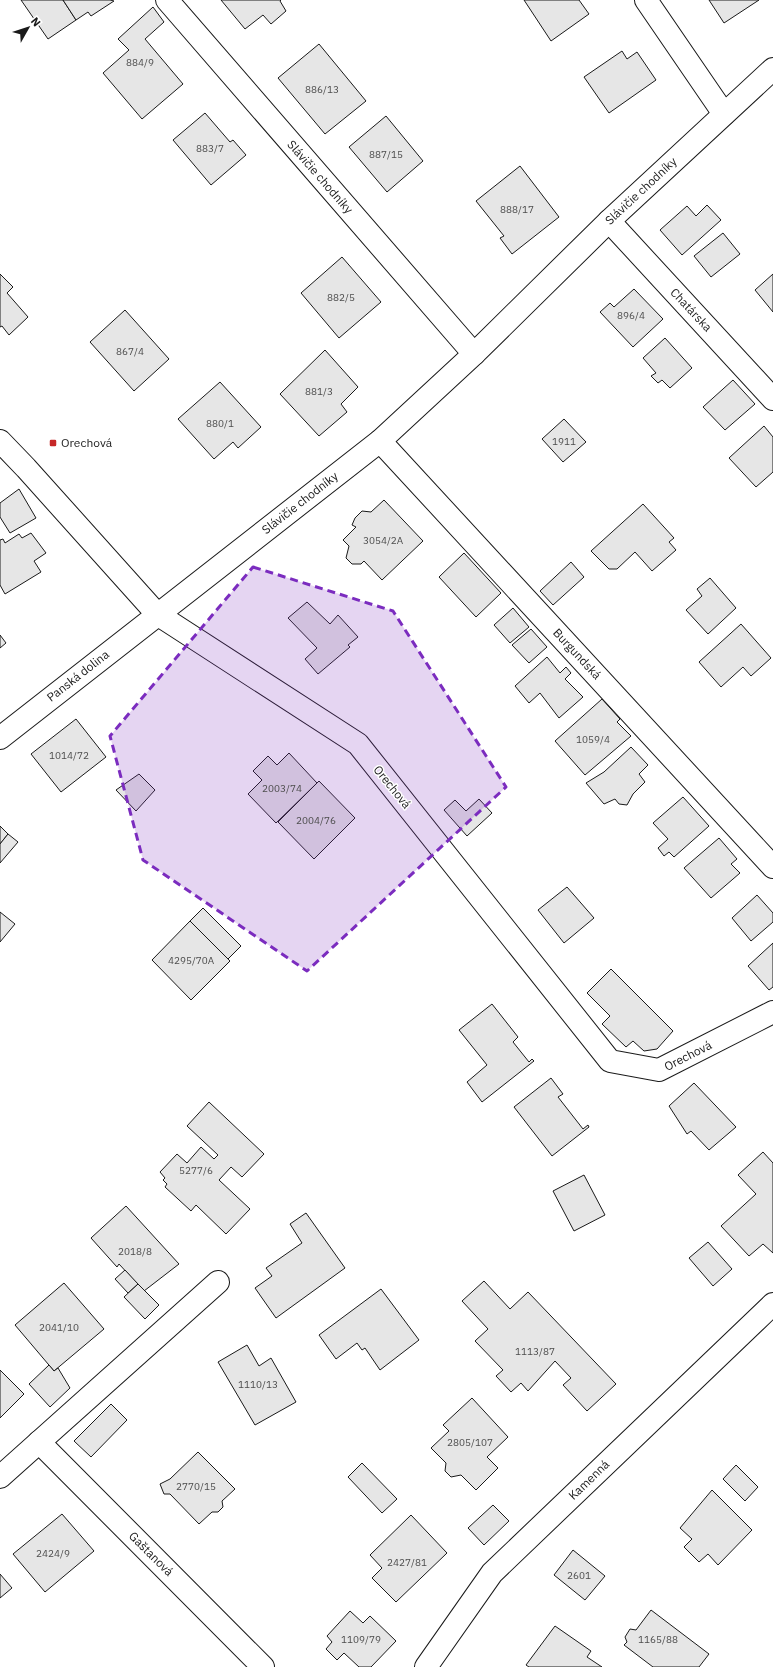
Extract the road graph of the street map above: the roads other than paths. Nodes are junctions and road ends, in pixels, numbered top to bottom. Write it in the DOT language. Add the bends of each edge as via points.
graph roads {
  1 [pos="167,0"];
  2 [pos="646,0"];
  3 [pos="773,68"];
  4 [pos="724,114"];
  5 [pos="609,221"];
  6 [pos="474,354"];
  7 [pos="773,399"];
  8 [pos="0,441"];
  9 [pos="380,441"];
  10 [pos="157,614"];
  11 [pos="0,738"];
  12 [pos="773,867"];
  13 [pos="773,1012"];
  14 [pos="218,1282"];
  15 [pos="772,1308"];
  16 [pos="40,1442"];
  17 [pos="0,1477"];
  18 [pos="263,1667"];
  19 [pos="426,1667"];
  1 -- 6 [label="street, Slávičie chodníky"];
  2 -- 4 [label="street"];
  3 -- 4 [label="street, Slávičie chodníky"];
  4 -- 5 [label="street, Slávičie chodníky"];
  5 -- 6 [label="street, Slávičie chodníky"];
  5 -- 7 [label="street, Chatárska"];
  6 -- 9 [label="street, Slávičie chodníky"];
  8 -- 10 [label="street, Orechová"];
  9 -- 10 [label="street, Slávičie chodníky"];
  9 -- 12 [label="street, Burgundská"];
  10 -- 11 [label="street, Panská dolina"];
  10 -- 13 [label="street, Orechová" via="358,744 610,1060 659,1070"];
  14 -- 16 [label="street"];
  15 -- 19 [label="street, Kamenná" via="492,1573"];
  16 -- 17 [label="street"];
  16 -- 18 [label="street, Gaštanová"];
}
